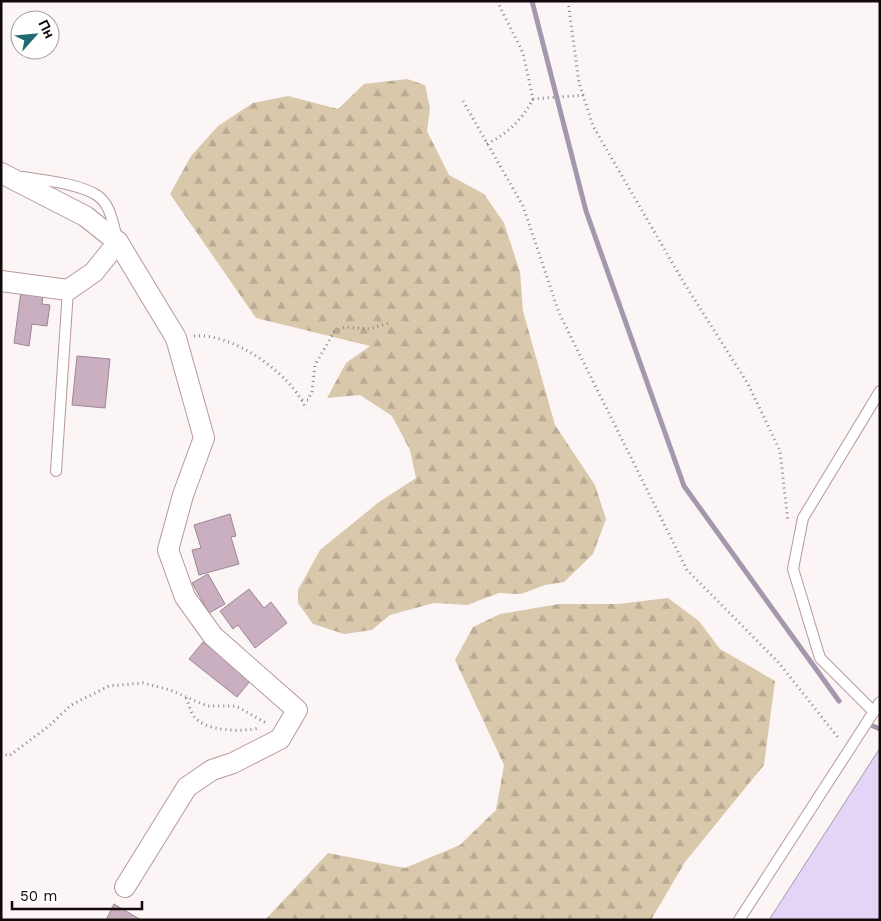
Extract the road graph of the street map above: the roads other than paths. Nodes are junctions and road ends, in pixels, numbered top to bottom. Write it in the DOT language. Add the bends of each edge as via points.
graph roads {
  1 [pos="2,173"];
  2 [pos="118,242"];
  3 [pos="1,281"];
  4 [pos="68,290"];
  5 [pos="880,391"];
  6 [pos="56,470"];
  7 [pos="880,702"];
  8 [pos="874,712"];
  9 [pos="124,887"];
  10 [pos="738,920"];
  1 -- 2 [label="street" via="85,216"];
  2 -- 4 [label="street" via="94,272"];
  2 -- 9 [label="street" via="176,338 204,438 183,495 168,550 185,597 213,636 297,710 280,739 212,770 187,787"];
  3 -- 4 [label="street"];
  4 -- 6 [label="lane"];
  5 -- 8 [label="lane" via="803,518 792,569 820,658"];
  7 -- 8 [label="lane"];
  8 -- 10 [label="lane"];
}
